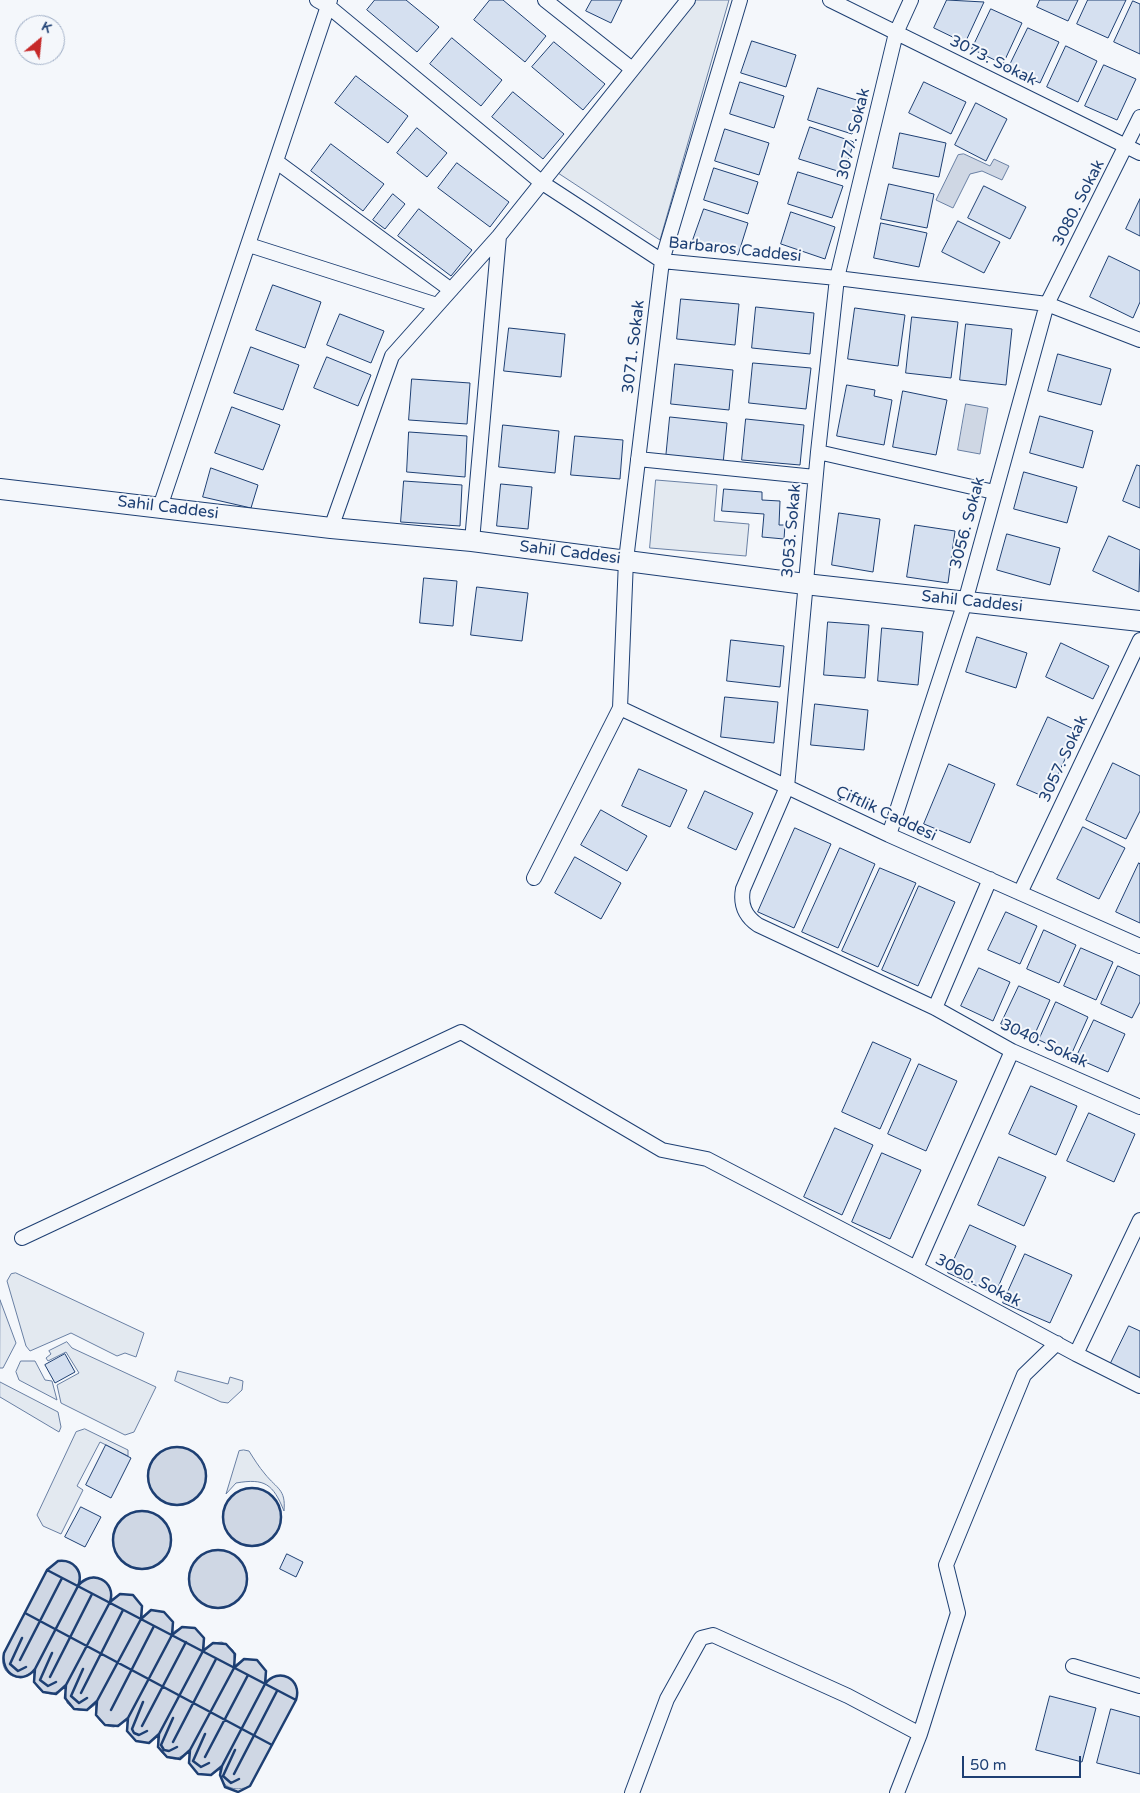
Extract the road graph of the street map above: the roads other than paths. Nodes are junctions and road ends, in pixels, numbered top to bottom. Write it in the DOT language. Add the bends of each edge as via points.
graph roads {
  1 [pos="545,0"];
  2 [pos="688,0"];
  3 [pos="740,0"];
  4 [pos="830,0"];
  5 [pos="911,0"];
  6 [pos="325,2"];
  7 [pos="896,33"];
  8 [pos="632,69"];
  9 [pos="1140,117"];
  10 [pos="1126,147"];
  11 [pos="1140,154"];
  12 [pos="277,162"];
  13 [pos="541,182"];
  14 [pos="498,236"];
  15 [pos="249,245"];
  16 [pos="662,261"];
  17 [pos="837,278"];
  18 [pos="451,290"];
  19 [pos="1047,304"];
  20 [pos="437,305"];
  21 [pos="1140,340"];
  22 [pos="818,452"];
  23 [pos="638,459"];
  24 [pos="815,476"];
  25 [pos="0,489"];
  26 [pos="994,492"];
  27 [pos="160,507"];
  28 [pos="331,528"];
  29 [pos="472,541"];
  30 [pos="626,560"];
  31 [pos="805,584"];
  32 [pos="965,602"];
  33 [pos="1140,621"];
  34 [pos="1140,640"];
  35 [pos="620,708"];
  36 [pos="787,787"];
  37 [pos="889,835"];
  38 [pos="534,878"];
  39 [pos="990,879"];
  40 [pos="1020,893"];
  41 [pos="1140,946"];
  42 [pos="934,1008"];
  43 [pos="1012,1051"];
  44 [pos="1140,1107"];
  45 [pos="1140,1220"];
  46 [pos="22,1238"];
  47 [pos="916,1268"];
  48 [pos="1057,1343"];
  49 [pos="1076,1354"];
  50 [pos="1140,1386"];
  51 [pos="1073,1666"];
  52 [pos="1140,1686"];
  53 [pos="920,1734"];
  54 [pos="632,1793"];
  55 [pos="897,1793"];
  1 -- 8 [label="street"];
  2 -- 8 [label="street"];
  3 -- 16 [label="street, 3071. Sokak"];
  4 -- 7 [label="street, 3073. Sokak"];
  5 -- 7 [label="street, 3077. Sokak"];
  6 -- 12 [label="street"];
  6 -- 13 [label="street, Barbaros Caddesi"];
  7 -- 10 [label="street, 3073. Sokak"];
  7 -- 17 [label="street, 3077. Sokak"];
  8 -- 13 [label="street"];
  9 -- 10 [label="street, 3080. Sokak"];
  10 -- 11 [label="street, 3073. Sokak"];
  10 -- 19 [label="street, 3080. Sokak"];
  12 -- 15 [label="street"];
  12 -- 18 [label="street"];
  13 -- 14 [label="street"];
  13 -- 16 [label="street, Barbaros Caddesi"];
  14 -- 18 [label="street"];
  14 -- 29 [label="street"];
  15 -- 20 [label="street"];
  15 -- 27 [label="street"];
  16 -- 17 [label="street, Barbaros Caddesi"];
  16 -- 23 [label="street, 3071. Sokak"];
  17 -- 19 [label="street, Barbaros Caddesi"];
  17 -- 22 [label="street, 3053. Sokak"];
  18 -- 20 [label="street"];
  19 -- 21 [label="street, Barbaros Caddesi"];
  19 -- 26 [label="street, 3056. Sokak"];
  20 -- 28 [label="street" via="392,356"];
  22 -- 24 [label="street, 3053. Sokak"];
  22 -- 26 [label="street"];
  23 -- 24 [label="street"];
  23 -- 30 [label="street, 3071. Sokak"];
  24 -- 31 [label="street, 3053. Sokak"];
  25 -- 27 [label="street, Sahil Caddesi"];
  26 -- 32 [label="street, 3056. Sokak"];
  27 -- 28 [label="street, Sahil Caddesi"];
  28 -- 29 [label="street, Sahil Caddesi"];
  29 -- 30 [label="street, Sahil Caddesi"];
  30 -- 31 [label="street, Sahil Caddesi"];
  30 -- 35 [label="street, 3071. Sokak"];
  31 -- 32 [label="street, Sahil Caddesi"];
  31 -- 36 [label="street, 3053. Sokak"];
  32 -- 33 [label="street, Sahil Caddesi"];
  32 -- 37 [label="street, 3056. Sokak"];
  34 -- 40 [label="street, 3057. Sokak"];
  35 -- 36 [label="street, Çiftlik Caddesi"];
  35 -- 38 [label="street"];
  36 -- 37 [label="street, Çiftlik Caddesi"];
  36 -- 42 [label="street, 3053. Sokak" via="743,890 745,912 758,925"];
  37 -- 39 [label="street, Çiftlik Caddesi"];
  39 -- 40 [label="street, Çiftlik Caddesi"];
  39 -- 42 [label="street"];
  40 -- 41 [label="street, Çiftlik Caddesi"];
  42 -- 43 [label="street, 3040. Sokak"];
  43 -- 44 [label="street, 3040. Sokak"];
  43 -- 47 [label="street, 3060. Sokak"];
  45 -- 49 [label="street"];
  46 -- 47 [label="street" via="461,1032 662,1150 707,1158"];
  47 -- 48 [label="street, 3060. Sokak"];
  48 -- 49 [label="street, 3060. Sokak"];
  48 -- 53 [label="street" via="1024,1375 946,1565 958,1613"];
  49 -- 50 [label="street, 3060. Sokak"];
  51 -- 52 [label="street"];
  53 -- 54 [label="street" via="848,1696 713,1635 701,1638 667,1699"];
  53 -- 55 [label="street"];
}
